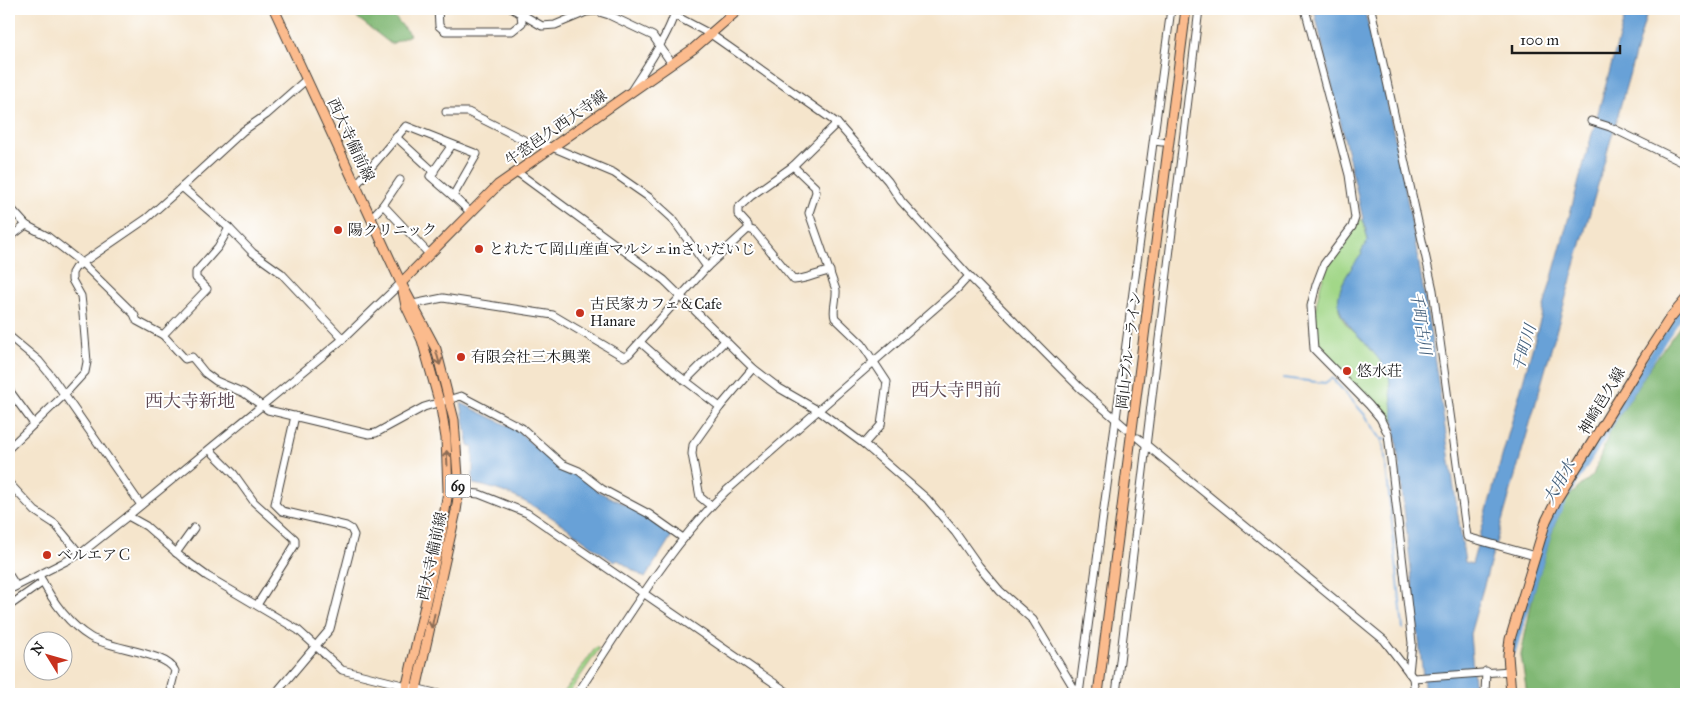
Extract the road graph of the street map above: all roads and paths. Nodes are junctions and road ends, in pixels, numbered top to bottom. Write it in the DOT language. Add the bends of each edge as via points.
graph roads {
  1 [pos="274,9"];
  2 [pos="438,9"];
  3 [pos="513,9"];
  4 [pos="739,9"];
  5 [pos="1171,9"];
  6 [pos="1186,9"];
  7 [pos="1199,9"];
  8 [pos="1305,9"];
  9 [pos="1372,9"];
  10 [pos="675,12"];
  11 [pos="521,15"];
  12 [pos="712,35"];
  13 [pos="659,44"];
  14 [pos="672,64"];
  15 [pos="307,79"];
  16 [pos="630,94"];
  17 [pos="446,112"];
  18 [pos="1591,121"];
  19 [pos="837,124"];
  20 [pos="396,137"];
  21 [pos="452,144"];
  22 [pos="552,147"];
  23 [pos="1686,164"];
  24 [pos="793,166"];
  25 [pos="434,172"];
  26 [pos="517,172"];
  27 [pos="400,180"];
  28 [pos="356,185"];
  29 [pos="182,188"];
  30 [pos="453,196"];
  31 [pos="383,205"];
  32 [pos="10,208"];
  33 [pos="470,212"];
  34 [pos="372,218"];
  35 [pos="26,225"];
  36 [pos="229,228"];
  37 [pos="748,229"];
  38 [pos="9,238"];
  39 [pos="429,254"];
  40 [pos="82,263"];
  41 [pos="707,267"];
  42 [pos="830,271"];
  43 [pos="969,276"];
  44 [pos="401,283"];
  45 [pos="683,296"];
  46 [pos="1686,299"];
  47 [pos="413,304"];
  48 [pos="163,335"];
  49 [pos="9,336"];
  50 [pos="342,339"];
  51 [pos="726,340"];
  52 [pos="640,342"];
  53 [pos="874,362"];
  54 [pos="753,368"];
  55 [pos="685,381"];
  56 [pos="9,390"];
  57 [pos="64,395"];
  58 [pos="449,398"];
  59 [pos="440,402"];
  60 [pos="261,407"];
  61 [pos="720,407"];
  62 [pos="819,411"];
  63 [pos="295,416"];
  64 [pos="1116,419"];
  65 [pos="34,424"];
  66 [pos="1126,428"];
  67 [pos="1138,438"];
  68 [pos="864,444"];
  69 [pos="1146,445"];
  70 [pos="9,448"];
  71 [pos="210,450"];
  72 [pos="9,483"];
  73 [pos="448,490"];
  74 [pos="458,491"];
  75 [pos="141,505"];
  76 [pos="711,506"];
  77 [pos="128,516"];
  78 [pos="194,528"];
  79 [pos="683,538"];
  80 [pos="176,553"];
  81 [pos="80,554"];
  82 [pos="1535,556"];
  83 [pos="9,575"];
  84 [pos="39,575"];
  85 [pos="43,582"];
  86 [pos="16,586"];
  87 [pos="9,590"];
  88 [pos="644,594"];
  89 [pos="256,605"];
  90 [pos="9,606"];
  91 [pos="317,646"];
  92 [pos="1483,671"];
  93 [pos="1510,671"];
  94 [pos="1411,676"];
  95 [pos="406,690"];
  96 [pos="416,692"];
  97 [pos="173,694"];
  98 [pos="275,694"];
  99 [pos="440,694"];
  100 [pos="576,694"];
  101 [pos="790,694"];
  102 [pos="1079,694"];
  103 [pos="1098,694"];
  104 [pos="1116,694"];
  105 [pos="1415,694"];
  106 [pos="1484,694"];
  107 [pos="1511,694"];
  1 -- 15 [label="main road, 西大寺備前線 / 69"];
  2 -- 11 [label="street" via="439,26 445,31 512,31 522,23"];
  3 -- 11 [label="street"];
  4 -- 12 [label="main road, 牛窓邑久西大寺線"];
  5 -- 64 [label="street" via="1158,141"];
  6 -- 103 [label="main road, 岡山ブルーライン"];
  7 -- 69 [label="street" via="1178,144"];
  8 -- 94 [label="street" via="1349,175 1354,218 1352,227 1324,264 1316,285 1311,306 1311,332 1314,349 1369,405 1388,434 1412,642"];
  9 -- 82 [label="street" via="1433,290 1467,537"];
  10 -- 12 [label="street"];
  10 -- 13 [label="street"];
  11 -- 13 [label="street" via="548,26 596,11 653,36"];
  12 -- 14 [label="main road, 牛窓邑久西大寺線"];
  12 -- 19 [label="street"];
  13 -- 14 [label="street"];
  13 -- 16 [label="street"];
  14 -- 16 [label="main road, 牛窓邑久西大寺線"];
  15 -- 28 [label="main road, 西大寺備前線 / 69"];
  15 -- 29 [label="street" via="242,131"];
  16 -- 22 [label="main road, 牛窓邑久西大寺線"];
  17 -- 22 [label="street" via="468,112 528,142"];
  18 -- 23 [label="street"];
  19 -- 24 [label="street"];
  19 -- 43 [label="street"];
  20 -- 21 [label="street" via="406,126"];
  20 -- 25 [label="street"];
  20 -- 28 [label="street"];
  21 -- 25 [label="street"];
  21 -- 30 [label="street" via="476,154"];
  22 -- 26 [label="main road, 牛窓邑久西大寺線"];
  22 -- 41 [label="street" via="614,173 650,198 672,218"];
  24 -- 37 [label="street" via="738,208 738,214"];
  24 -- 42 [label="street" via="814,186 816,192 809,214"];
  25 -- 30 [label="street" via="430,176"];
  26 -- 33 [label="main road, 牛窓邑久西大寺線"];
  26 -- 45 [label="street"];
  27 -- 31 [label="street"];
  28 -- 34 [label="main road, 西大寺備前線 / 69"];
  29 -- 36 [label="street"];
  29 -- 40 [label="street" via="146,219"];
  30 -- 33 [label="street"];
  31 -- 34 [label="street"];
  31 -- 39 [label="street"];
  32 -- 35 [label="street"];
  33 -- 39 [label="main road, 牛窓邑久西大寺線"];
  34 -- 44 [label="main road, 西大寺備前線 / 69"];
  35 -- 38 [label="street"];
  35 -- 40 [label="street" via="47,236"];
  36 -- 48 [label="street" via="218,247 196,272 196,278 207,289"];
  36 -- 50 [label="street" via="253,253 281,273"];
  37 -- 41 [label="street"];
  37 -- 42 [label="street" via="754,231 794,280"];
  39 -- 44 [label="main road, 牛窓邑久西大寺線"];
  40 -- 48 [label="street" via="134,314 137,321"];
  40 -- 57 [label="street" via="72,273 72,280 81,296 87,362 85,372"];
  41 -- 45 [label="street"];
  42 -- 53 [label="street" via="837,299 833,313 835,318 862,344"];
  43 -- 53 [label="street"];
  43 -- 64 [label="street" via="1080,388"];
  44 -- 47 [label="main road, 西大寺備前線 / 69"];
  44 -- 50 [label="street"];
  44 -- 59 [label="main road, 西大寺備前線 / 69"];
  45 -- 51 [label="street"];
  45 -- 52 [label="street"];
  46 -- 82 [label="main road, 神崎邑久線" via="1654,342 1556,499"];
  47 -- 52 [label="street" via="443,298 553,314 624,356"];
  47 -- 58 [label="main road, 西大寺備前線 / 69, one-way" via="436,349"];
  48 -- 60 [label="street" via="185,359 192,357 216,381 244,393"];
  49 -- 57 [label="street" via="39,361"];
  50 -- 60 [label="street"];
  51 -- 54 [label="street"];
  51 -- 55 [label="street"];
  52 -- 55 [label="street"];
  53 -- 62 [label="street"];
  53 -- 68 [label="street" via="887,382 884,412 881,425"];
  54 -- 61 [label="street"];
  54 -- 62 [label="street" via="779,388"];
  55 -- 61 [label="street"];
  56 -- 65 [label="street"];
  57 -- 65 [label="street"];
  57 -- 75 [label="street"];
  58 -- 59 [label="street"];
  58 -- 74 [label="main road, 西大寺備前線 / 69"];
  58 -- 79 [label="street" via="461,396 522,428 562,464 579,471 602,489 649,514"];
  59 -- 63 [label="street" via="369,434"];
  73 -- 59 [label="main road, 西大寺備前線 / 69, one-way" via="446,438"];
  60 -- 63 [label="street"];
  60 -- 71 [label="street"];
  61 -- 76 [label="street" via="694,445 692,454 700,496"];
  62 -- 68 [label="street"];
  62 -- 76 [label="street"];
  63 -- 91 [label="street" via="275,504 282,510 349,528 354,535 330,629"];
  64 -- 66 [label="street"];
  64 -- 102 [label="street"];
  65 -- 70 [label="street"];
  67 -- 69 [label="street"];
  68 -- 102 [label="street" via="926,499 1000,591 1033,620"];
  69 -- 94 [label="street" via="1384,640"];
  69 -- 104 [label="street"];
  71 -- 75 [label="street"];
  71 -- 89 [label="street" via="234,474 254,502 295,539 295,545"];
  72 -- 81 [label="street" via="35,512 55,524"];
  73 -- 74 [label="street"];
  73 -- 95 [label="main road, 西大寺備前線 / 69"];
  74 -- 88 [label="street" via="492,498 527,513"];
  74 -- 96 [label="main road, 西大寺備前線 / 69, one-way" via="447,556"];
  75 -- 77 [label="street"];
  76 -- 79 [label="street"];
  77 -- 80 [label="street" via="146,526"];
  77 -- 81 [label="street"];
  78 -- 80 [label="street"];
  79 -- 88 [label="street"];
  80 -- 89 [label="street"];
  81 -- 84 [label="street"];
  82 -- 93 [label="main road, 神崎邑久線" via="1510,639"];
  83 -- 86 [label="street"];
  84 -- 85 [label="street"];
  84 -- 86 [label="street"];
  85 -- 90 [label="street"];
  85 -- 97 [label="street" via="58,608 89,637 106,645 169,662 175,671 171,687"];
  86 -- 87 [label="street"];
  88 -- 100 [label="street"];
  88 -- 101 [label="street"];
  89 -- 91 [label="street" via="298,630"];
  91 -- 95 [label="street" via="342,670"];
  91 -- 98 [label="street"];
  92 -- 93 [label="street"];
  92 -- 94 [label="street"];
  92 -- 106 [label="street"];
  93 -- 107 [label="main road, 神崎邑久線"];
  94 -- 105 [label="street"];
  95 -- 96 [label="street"];
  96 -- 99 [label="street"];
}
